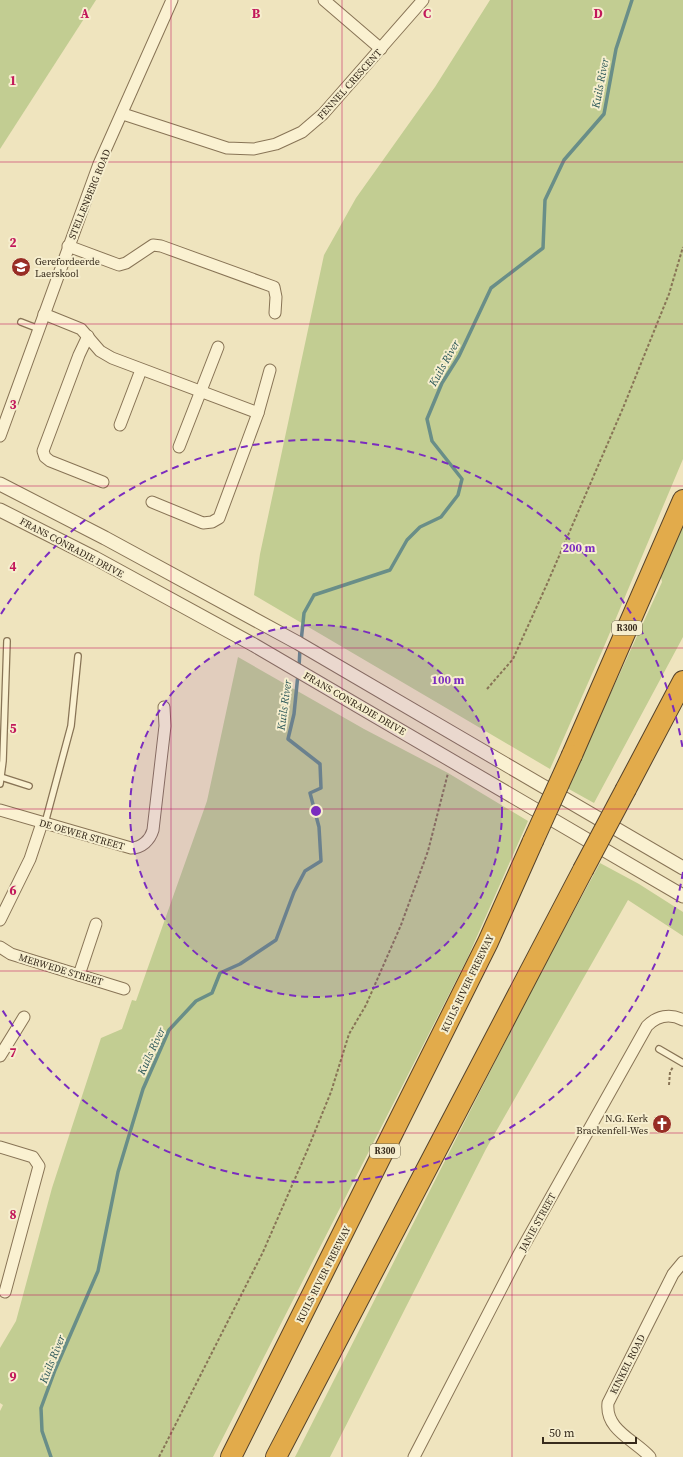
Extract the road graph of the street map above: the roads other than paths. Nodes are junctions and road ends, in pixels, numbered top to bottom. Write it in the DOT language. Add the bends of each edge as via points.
graph roads {
  1 [pos="172,0"];
  2 [pos="324,0"];
  3 [pos="423,0"];
  4 [pos="381,49"];
  5 [pos="123,114"];
  6 [pos="68,246"];
  7 [pos="275,313"];
  8 [pos="44,314"];
  9 [pos="21,322"];
  10 [pos="39,328"];
  11 [pos="88,336"];
  12 [pos="218,346"];
  13 [pos="141,370"];
  14 [pos="270,370"];
  15 [pos="200,392"];
  16 [pos="258,413"];
  17 [pos="120,425"];
  18 [pos="0,436"];
  19 [pos="179,447"];
  20 [pos="103,482"];
  21 [pos="0,484"];
  22 [pos="683,500"];
  23 [pos="152,502"];
  24 [pos="0,510"];
  25 [pos="7,641"];
  26 [pos="78,656"];
  27 [pos="683,681"];
  28 [pos="164,707"];
  29 [pos="1,777"];
  30 [pos="0,784"];
  31 [pos="30,786"];
  32 [pos="0,810"];
  33 [pos="44,823"];
  34 [pos="683,868"];
  35 [pos="683,896"];
  36 [pos="0,920"];
  37 [pos="96,924"];
  38 [pos="0,947"];
  39 [pos="79,975"];
  40 [pos="124,989"];
  41 [pos="24,1017"];
  42 [pos="683,1020"];
  43 [pos="659,1049"];
  44 [pos="0,1056"];
  45 [pos="680,1062"];
  46 [pos="0,1147"];
  47 [pos="683,1262"];
  48 [pos="5,1292"];
  49 [pos="231,1457"];
  50 [pos="276,1457"];
  51 [pos="414,1457"];
  52 [pos="650,1457"];
  1 -- 5 [label="street, STELLENBERG ROAD"];
  2 -- 4 [label="street"];
  3 -- 4 [label="street, FENNEL CRESCENT"];
  4 -- 5 [label="street, FENNEL CRESCENT" via="314,123 295,136 266,147 236,149 216,146"];
  5 -- 6 [label="street, STELLENBERG ROAD"];
  6 -- 7 [label="street" via="119,265 153,245 161,246 274,287"];
  6 -- 8 [label="street, STELLENBERG ROAD"];
  8 -- 10 [label="street, STELLENBERG ROAD"];
  8 -- 11 [label="street" via="72,324"];
  9 -- 10 [label="lane"];
  10 -- 18 [label="street, STELLENBERG ROAD"];
  11 -- 13 [label="street" via="102,353"];
  11 -- 20 [label="street" via="78,355 43,451 45,457 53,463"];
  12 -- 15 [label="street"];
  13 -- 15 [label="street"];
  13 -- 17 [label="street"];
  14 -- 16 [label="street"];
  15 -- 16 [label="street"];
  15 -- 19 [label="street"];
  16 -- 23 [label="street" via="217,520 203,522"];
  21 -- 34 [label="street" via="274,630"];
  22 -- 49 [label="highway, KUILS RIVER FREEWAY / R300, bridge" via="488,942"];
  24 -- 35 [label="street, FRANS CONRADIE DRIVE" via="269,654"];
  25 -- 29 [label="lane"];
  26 -- 33 [label="lane" via="71,726"];
  27 -- 50 [label="highway, bridge"];
  28 -- 33 [label="street, DE OEWER STREET" via="165,726 153,830 146,843 131,848"];
  29 -- 30 [label="lane"];
  29 -- 31 [label="lane"];
  32 -- 33 [label="street, DE OEWER STREET"];
  33 -- 36 [label="street"];
  37 -- 39 [label="street"];
  38 -- 39 [label="street, MERWEDE STREET" via="11,954"];
  39 -- 40 [label="street, MERWEDE STREET"];
  41 -- 44 [label="street"];
  42 -- 51 [label="street, JANIE STREET" via="665,1016 655,1019 647,1026 518,1256"];
  43 -- 45 [label="lane"];
  46 -- 48 [label="street" via="33,1157 39,1166"];
  47 -- 52 [label="street, KINKEL ROAD" via="673,1274 608,1403 612,1423"];
}
